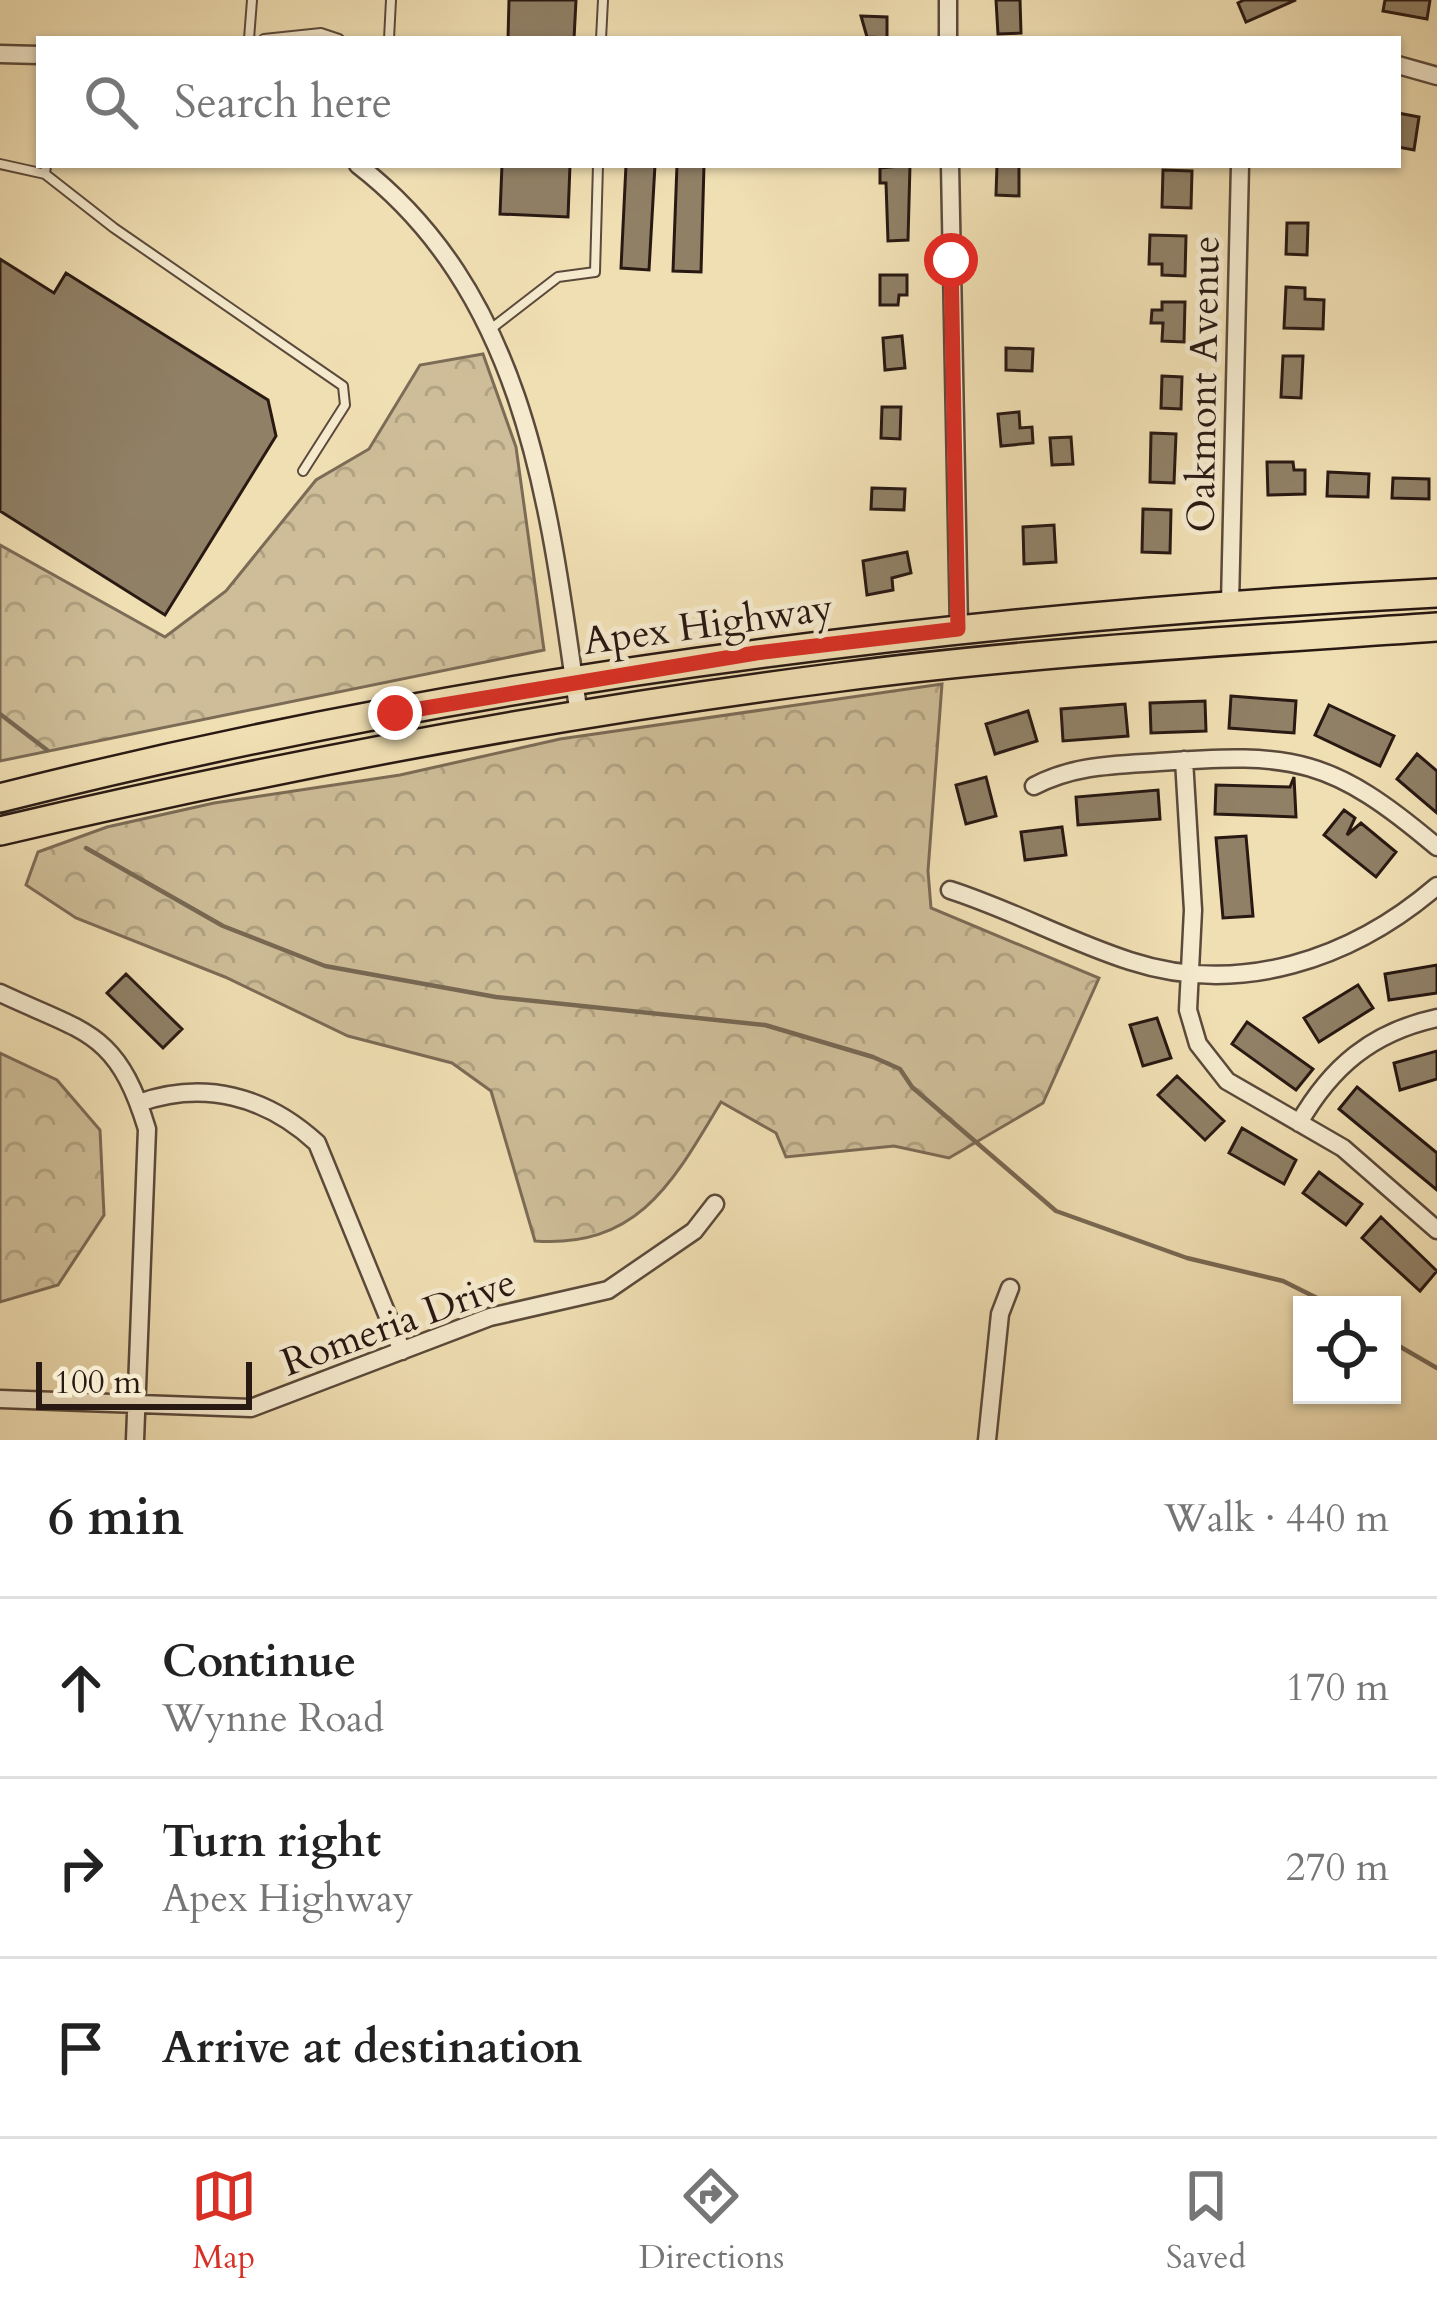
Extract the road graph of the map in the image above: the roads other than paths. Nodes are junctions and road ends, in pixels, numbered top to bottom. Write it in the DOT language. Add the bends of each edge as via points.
graph roads {
  1 [pos="252,0"];
  2 [pos="391,0"];
  3 [pos="603,0"];
  4 [pos="948,0"];
  5 [pos="249,36"];
  6 [pos="292,36"];
  7 [pos="330,36"];
  8 [pos="389,36"];
  9 [pos="602,36"];
  10 [pos="948,36"];
  11 [pos="0,54"];
  12 [pos="36,56"];
  13 [pos="1401,66"];
  14 [pos="1437,76"];
  15 [pos="0,164"];
  16 [pos="36,168"];
  17 [pos="361,168"];
  18 [pos="598,168"];
  19 [pos="950,168"];
  20 [pos="1240,168"];
  21 [pos="46,169"];
  22 [pos="492,328"];
  23 [pos="303,471"];
  24 [pos="1437,593"];
  25 [pos="1230,604"];
  26 [pos="1437,627"];
  27 [pos="958,629"];
  28 [pos="574,682"];
  29 [pos="579,715"];
  30 [pos="1184,760"];
  31 [pos="1034,786"];
  32 [pos="0,797"];
  33 [pos="0,831"];
  34 [pos="1437,847"];
  35 [pos="1437,886"];
  36 [pos="950,890"];
  37 [pos="1190,975"];
  38 [pos="0,993"];
  39 [pos="1437,1018"];
  40 [pos="139,1103"];
  41 [pos="1299,1124"];
  42 [pos="715,1204"];
  43 [pos="1437,1230"];
  44 [pos="1010,1288"];
  45 [pos="403,1351"];
  46 [pos="0,1399"];
  47 [pos="136,1406"];
  48 [pos="136,1440"];
  49 [pos="987,1440"];
  1 -- 5 [label="lane"];
  2 -- 8 [label="lane"];
  3 -- 9 [label="lane"];
  4 -- 10 [label="street"];
  6 -- 7 [label="lane"];
  11 -- 12 [label="street"];
  13 -- 14 [label="street"];
  15 -- 16 [label="lane"];
  17 -- 22 [label="street" via="429,233"];
  18 -- 22 [label="lane" via="595,272 558,277"];
  19 -- 27 [label="street"];
  20 -- 25 [label="street, Oakmont Avenue"];
  21 -- 23 [label="lane" via="114,228 343,386 345,405"];
  22 -- 28 [label="street" via="531,436"];
  24 -- 25 [label="main road, Apex Highway"];
  25 -- 27 [label="main road, Apex Highway"];
  26 -- 29 [label="main road, Apex Highway" via="934,666"];
  27 -- 28 [label="main road, Apex Highway"];
  28 -- 29 [label="street"];
  28 -- 32 [label="main road, Apex Highway" via="266,737"];
  29 -- 33 [label="main road, Apex Highway" via="270,770"];
  30 -- 31 [label="street" via="1066,770"];
  30 -- 34 [label="street" via="1250,756 1327,771"];
  30 -- 37 [label="street"];
  35 -- 37 [label="street" via="1376,933 1300,965"];
  36 -- 37 [label="street" via="1134,963"];
  37 -- 41 [label="street" via="1189,1010 1213,1065"];
  38 -- 40 [label="street" via="96,1036"];
  39 -- 41 [label="street" via="1369,1042 1329,1078"];
  40 -- 45 [label="street" via="192,1089 229,1094 316,1143"];
  40 -- 47 [label="street" via="147,1129"];
  41 -- 43 [label="street" via="1343,1148"];
  42 -- 45 [label="street, Romeria Drive" via="694,1231 608,1290 518,1308"];
  44 -- 49 [label="street"];
  45 -- 47 [label="street, Romeria Drive" via="251,1408"];
  46 -- 47 [label="street, Romeria Drive"];
  47 -- 48 [label="street"];
}
